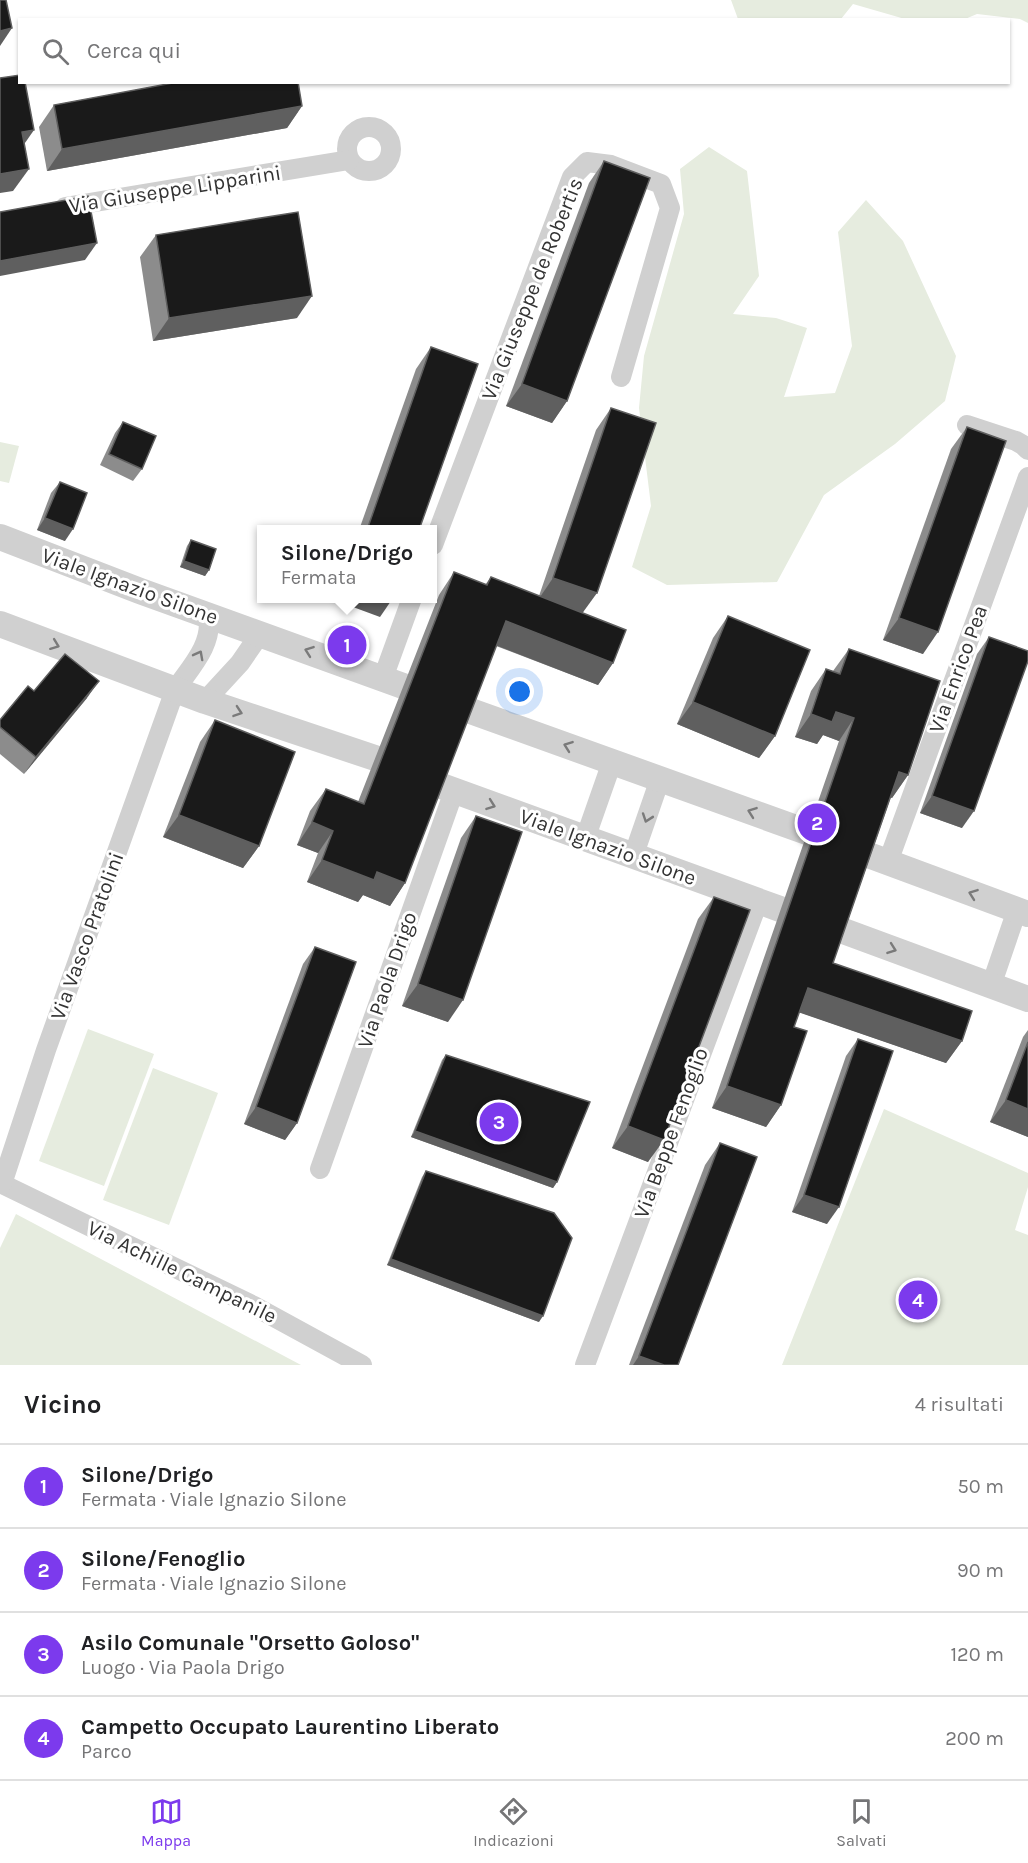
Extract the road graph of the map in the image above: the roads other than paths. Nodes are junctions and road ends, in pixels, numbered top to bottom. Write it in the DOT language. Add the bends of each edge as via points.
graph roads {
  1 [pos="349,160"];
  2 [pos="47,210"];
  3 [pos="621,377"];
  4 [pos="967,425"];
  5 [pos="1028,450"];
  6 [pos="1028,477"];
  7 [pos="437,532"];
  8 [pos="0,537"];
  9 [pos="411,603"];
  10 [pos="208,615"];
  11 [pos="0,624"];
  12 [pos="260,634"];
  13 [pos="393,682"];
  14 [pos="175,690"];
  15 [pos="205,701"];
  16 [pos="465,709"];
  17 [pos="375,758"];
  18 [pos="612,762"];
  19 [pos="660,779"];
  20 [pos="445,787"];
  21 [pos="807,832"];
  22 [pos="585,839"];
  23 [pos="863,853"];
  24 [pos="633,856"];
  25 [pos="888,862"];
  26 [pos="769,906"];
  27 [pos="1022,912"];
  28 [pos="838,929"];
  29 [pos="991,986"];
  30 [pos="1028,999"];
  31 [pos="320,1169"];
  32 [pos="1,1183"];
  33 [pos="362,1365"];
  34 [pos="585,1365"];
  1 -- 2 [label="street, Via Giuseppe Lipparini"];
  3 -- 7 [label="street, Via Giuseppe de Robertis" via="670,208 661,184 611,165 587,162 572,177"];
  4 -- 5 [label="street" via="1016,441"];
  6 -- 25 [label="street, Via Enrico Pea"];
  8 -- 10 [label="street, Viale Ignazio Silone"];
  9 -- 13 [label="street"];
  10 -- 12 [label="street, Viale Ignazio Silone"];
  14 -- 10 [label="street, Via Vasco Pratolini, one-way" via="202,650 211,628"];
  11 -- 14 [label="street, one-way"];
  13 -- 12 [label="street, Viale Ignazio Silone, one-way"];
  12 -- 15 [label="street"];
  14 -- 15 [label="street"];
  14 -- 32 [label="street, Via Vasco Pratolini"];
  15 -- 17 [label="street, one-way"];
  18 -- 16 [label="street, one-way"];
  18 -- 19 [label="street"];
  18 -- 22 [label="street"];
  21 -- 19 [label="street, one-way"];
  19 -- 24 [label="street, one-way"];
  20 -- 22 [label="street, Viale Ignazio Silone, one-way"];
  20 -- 31 [label="street, Via Paola Drigo"];
  22 -- 24 [label="street, Viale Ignazio Silone"];
  23 -- 25 [label="street"];
  24 -- 26 [label="street, Viale Ignazio Silone"];
  27 -- 25 [label="street, one-way"];
  26 -- 34 [label="street, Via Beppe Fenoglio"];
  27 -- 29 [label="street"];
  28 -- 29 [label="street, one-way"];
  29 -- 30 [label="street"];
  32 -- 33 [label="street, Via Achille Campanile" via="254,1306"];
}
